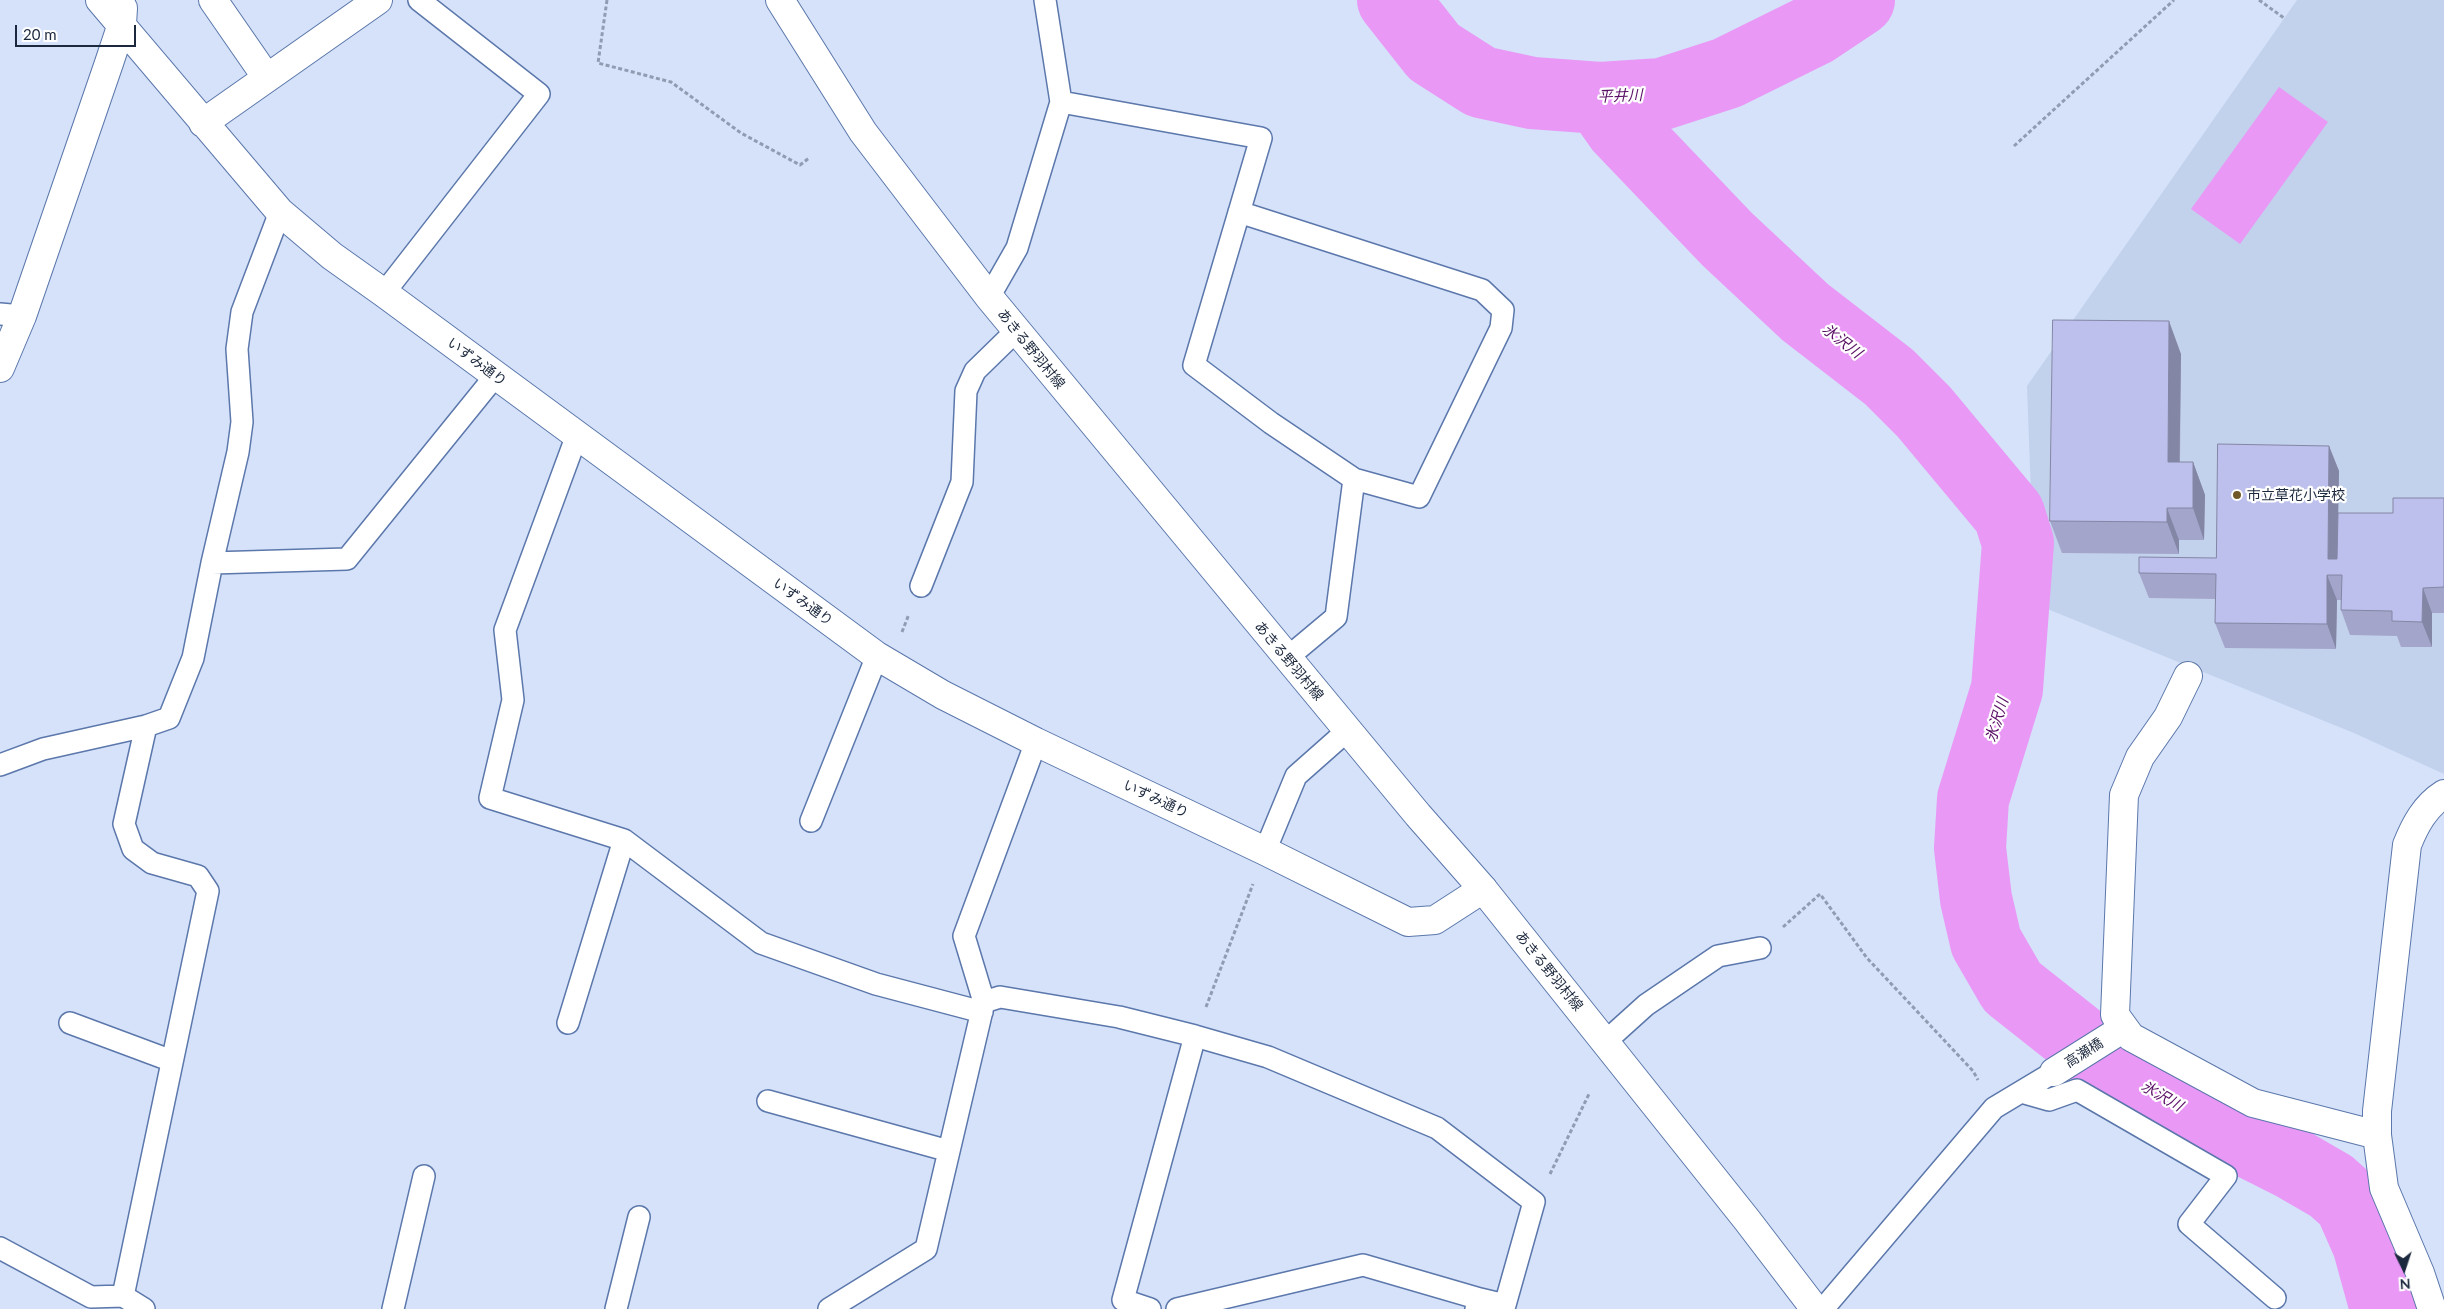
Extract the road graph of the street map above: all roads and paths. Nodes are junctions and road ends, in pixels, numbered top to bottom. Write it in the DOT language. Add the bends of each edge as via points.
graph roads {
  1 [pos="100,0"];
  2 [pos="212,0"];
  3 [pos="378,0"];
  4 [pos="419,0"];
  5 [pos="607,0"];
  6 [pos="780,0"];
  7 [pos="1045,0"];
  8 [pos="2174,0"];
  9 [pos="2259,0"];
  10 [pos="123,12"];
  11 [pos="2284,18"];
  12 [pos="267,78"];
  13 [pos="1061,102"];
  14 [pos="203,123"];
  15 [pos="2014,146"];
  16 [pos="809,158"];
  17 [pos="280,212"];
  18 [pos="1239,212"];
  19 [pos="384,292"];
  20 [pos="989,297"];
  21 [pos="11,315"];
  22 [pos="1016,330"];
  23 [pos="0,368"];
  24 [pos="496,375"];
  25 [pos="577,435"];
  26 [pos="1354,479"];
  27 [pos="212,563"];
  28 [pos="921,586"];
  29 [pos="1286,658"];
  30 [pos="883,660"];
  31 [pos="2188,676"];
  32 [pos="146,726"];
  33 [pos="1348,730"];
  34 [pos="1036,742"];
  35 [pos="0,764"];
  36 [pos="2444,794"];
  37 [pos="811,821"];
  38 [pos="624,840"];
  39 [pos="1265,851"];
  40 [pos="1484,889"];
  41 [pos="1760,948"];
  42 [pos="983,1007"];
  43 [pos="70,1022"];
  44 [pos="568,1024"];
  45 [pos="2119,1031"];
  46 [pos="1195,1036"];
  47 [pos="1605,1042"];
  48 [pos="172,1061"];
  49 [pos="2054,1072"];
  50 [pos="2021,1092"];
  51 [pos="1589,1094"];
  52 [pos="768,1101"];
  53 [pos="1994,1108"];
  54 [pos="2377,1135"];
  55 [pos="949,1151"];
  56 [pos="424,1176"];
  57 [pos="1539,1194"];
  58 [pos="639,1217"];
  59 [pos="0,1248"];
  60 [pos="123,1296"];
  61 [pos="2275,1298"];
  62 [pos="1478,1304"];
  63 [pos="144,1309"];
  64 [pos="394,1309"];
  65 [pos="616,1309"];
  66 [pos="829,1309"];
  67 [pos="1150,1309"];
  68 [pos="1177,1309"];
  69 [pos="1815,1309"];
  70 [pos="1823,1309"];
  71 [pos="2432,1309"];
  1 -- 10 [label="street, いずみ通り"];
  2 -- 12 [label="street"];
  3 -- 12 [label="street"];
  4 -- 19 [label="lane" via="538,94"];
  5 -- 16 [label="path" via="598,63 671,82 741,133 800,165"];
  6 -- 20 [label="street, あきる野羽村線" via="863,132"];
  7 -- 13 [label="lane"];
  8 -- 15 [label="path"];
  9 -- 11 [label="path"];
  10 -- 14 [label="street, いずみ通り"];
  10 -- 21 [label="street"];
  12 -- 14 [label="street"];
  13 -- 18 [label="lane" via="1261,138"];
  13 -- 20 [label="lane" via="1017,248"];
  14 -- 17 [label="street, いずみ通り"];
  17 -- 19 [label="street, いずみ通り" via="332,256"];
  17 -- 27 [label="lane" via="242,312 237,349 242,422"];
  18 -- 26 [label="lane" via="1194,365 1271,423"];
  18 -- 26 [label="lane" via="1482,290 1503,310 1501,328 1419,497"];
  19 -- 24 [label="street, いずみ通り"];
  20 -- 22 [label="street, あきる野羽村線"];
  21 -- 23 [label="street"];
  22 -- 28 [label="lane" via="975,371 966,391 962,482"];
  22 -- 29 [label="street, あきる野羽村線"];
  24 -- 25 [label="street, いずみ通り"];
  24 -- 27 [label="lane" via="348,558"];
  25 -- 30 [label="street, いずみ通り"];
  25 -- 38 [label="lane" via="505,630 513,700 490,798"];
  26 -- 29 [label="lane" via="1336,617"];
  27 -- 32 [label="lane" via="193,658 169,718"];
  28 -- 30 [label="path"];
  29 -- 33 [label="street, あきる野羽村線"];
  30 -- 34 [label="street, いずみ通り" via="943,695"];
  30 -- 37 [label="lane"];
  31 -- 45 [label="street" via="2168,718 2140,756 2124,795 2115,1015"];
  32 -- 35 [label="lane" via="43,749"];
  32 -- 48 [label="lane" via="124,824 133,849 152,862 198,876 208,891"];
  33 -- 39 [label="lane" via="1296,776"];
  33 -- 40 [label="street, あきる野羽村線"];
  34 -- 39 [label="street, いずみ通り"];
  34 -- 42 [label="lane" via="964,936"];
  36 -- 54 [label="street" via="2424,812 2407,845"];
  38 -- 42 [label="lane" via="761,943 876,984"];
  38 -- 44 [label="lane"];
  39 -- 40 [label="street, いずみ通り" via="1408,922 1435,920"];
  39 -- 46 [label="path"];
  40 -- 47 [label="street, あきる野羽村線"];
  41 -- 47 [label="lane" via="1718,956 1646,1005"];
  41 -- 53 [label="path" via="1820,894 1867,958 1973,1071"];
  42 -- 46 [label="lane" via="1000,997 1119,1017"];
  42 -- 55 [label="lane"];
  43 -- 48 [label="lane"];
  45 -- 49 [label="street, 高瀬橋"];
  45 -- 54 [label="street" via="2252,1103"];
  46 -- 57 [label="lane" via="1268,1057 1437,1128"];
  46 -- 67 [label="lane" via="1123,1300"];
  47 -- 69 [label="street, あきる野羽村線"];
  48 -- 60 [label="lane"];
  49 -- 50 [label="lane"];
  50 -- 53 [label="lane"];
  50 -- 61 [label="lane" via="2049,1100 2077,1090 2226,1176 2188,1224"];
  51 -- 57 [label="path"];
  52 -- 55 [label="lane"];
  53 -- 70 [label="lane"];
  54 -- 71 [label="street" via="2384,1188"];
  55 -- 66 [label="lane" via="926,1249"];
  56 -- 64 [label="lane"];
  57 -- 62 [label="lane" via="1505,1305"];
  58 -- 65 [label="lane"];
  59 -- 60 [label="lane" via="91,1297"];
  60 -- 63 [label="lane"];
  62 -- 68 [label="lane" via="1362,1265"];
}
